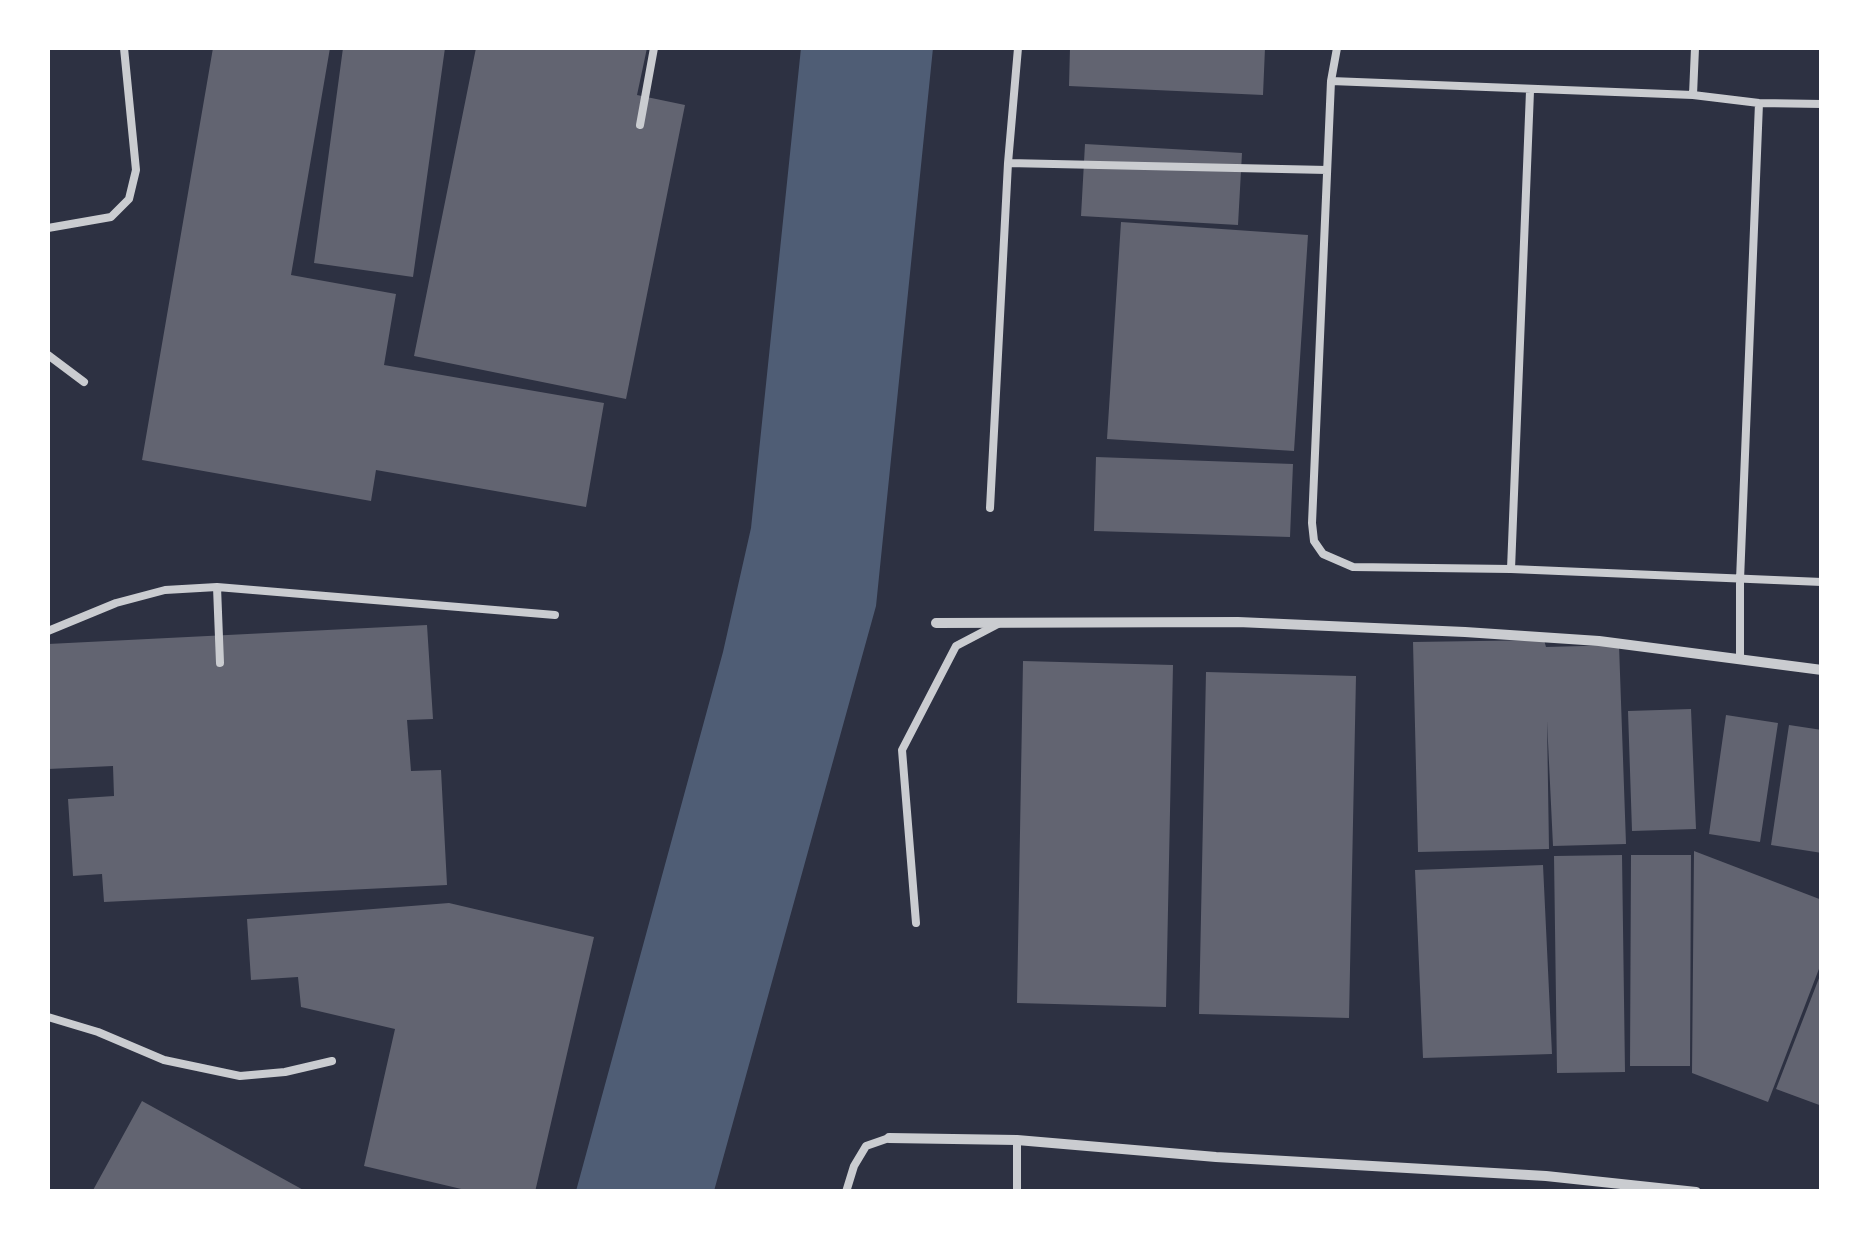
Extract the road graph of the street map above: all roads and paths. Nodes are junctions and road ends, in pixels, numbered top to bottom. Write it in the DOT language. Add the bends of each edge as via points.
graph roads {
  1 [pos="124,48"];
  2 [pos="654,48"];
  3 [pos="1018,48"];
  4 [pos="1338,48"];
  5 [pos="1695,48"];
  6 [pos="1331,80"];
  7 [pos="1530,91"];
  8 [pos="1693,95"];
  9 [pos="1760,103"];
  10 [pos="1822,104"];
  11 [pos="640,126"];
  12 [pos="1008,164"];
  13 [pos="1327,170"];
  14 [pos="48,228"];
  15 [pos="48,355"];
  16 [pos="84,382"];
  17 [pos="990,508"];
  18 [pos="1512,569"];
  19 [pos="1740,580"];
  20 [pos="1822,582"];
  21 [pos="217,588"];
  22 [pos="556,615"];
  23 [pos="1002,622"];
  24 [pos="936,623"];
  25 [pos="48,631"];
  26 [pos="1740,660"];
  27 [pos="220,663"];
  28 [pos="1822,670"];
  29 [pos="916,923"];
  30 [pos="48,1017"];
  31 [pos="332,1061"];
  32 [pos="889,1138"];
  33 [pos="1017,1140"];
  34 [pos="846,1192"];
  35 [pos="1017,1192"];
  36 [pos="1696,1192"];
  1 -- 14 [label="lane" via="136,170 129,198 111,216"];
  2 -- 11 [label="lane"];
  3 -- 12 [label="lane"];
  4 -- 6 [label="lane"];
  5 -- 8 [label="lane"];
  6 -- 7 [label="lane"];
  6 -- 13 [label="lane"];
  7 -- 8 [label="lane"];
  7 -- 18 [label="lane"];
  8 -- 9 [label="lane"];
  9 -- 10 [label="lane"];
  9 -- 19 [label="lane"];
  12 -- 13 [label="lane"];
  12 -- 17 [label="lane"];
  13 -- 18 [label="lane" via="1314,541 1322,554 1353,567"];
  15 -- 16 [label="lane"];
  18 -- 19 [label="lane"];
  19 -- 20 [label="lane"];
  19 -- 26 [label="lane"];
  21 -- 22 [label="lane"];
  21 -- 25 [label="lane" via="165,590"];
  21 -- 27 [label="lane"];
  23 -- 24 [label="street"];
  23 -- 26 [label="street" via="1238,622 1446,632 1599,640"];
  23 -- 29 [label="lane" via="956,646 902,750"];
  26 -- 28 [label="street"];
  30 -- 31 [label="lane" via="164,1060 240,1076"];
  32 -- 33 [label="street"];
  32 -- 34 [label="lane" via="866,1146"];
  33 -- 35 [label="lane"];
  33 -- 36 [label="street"];
}
